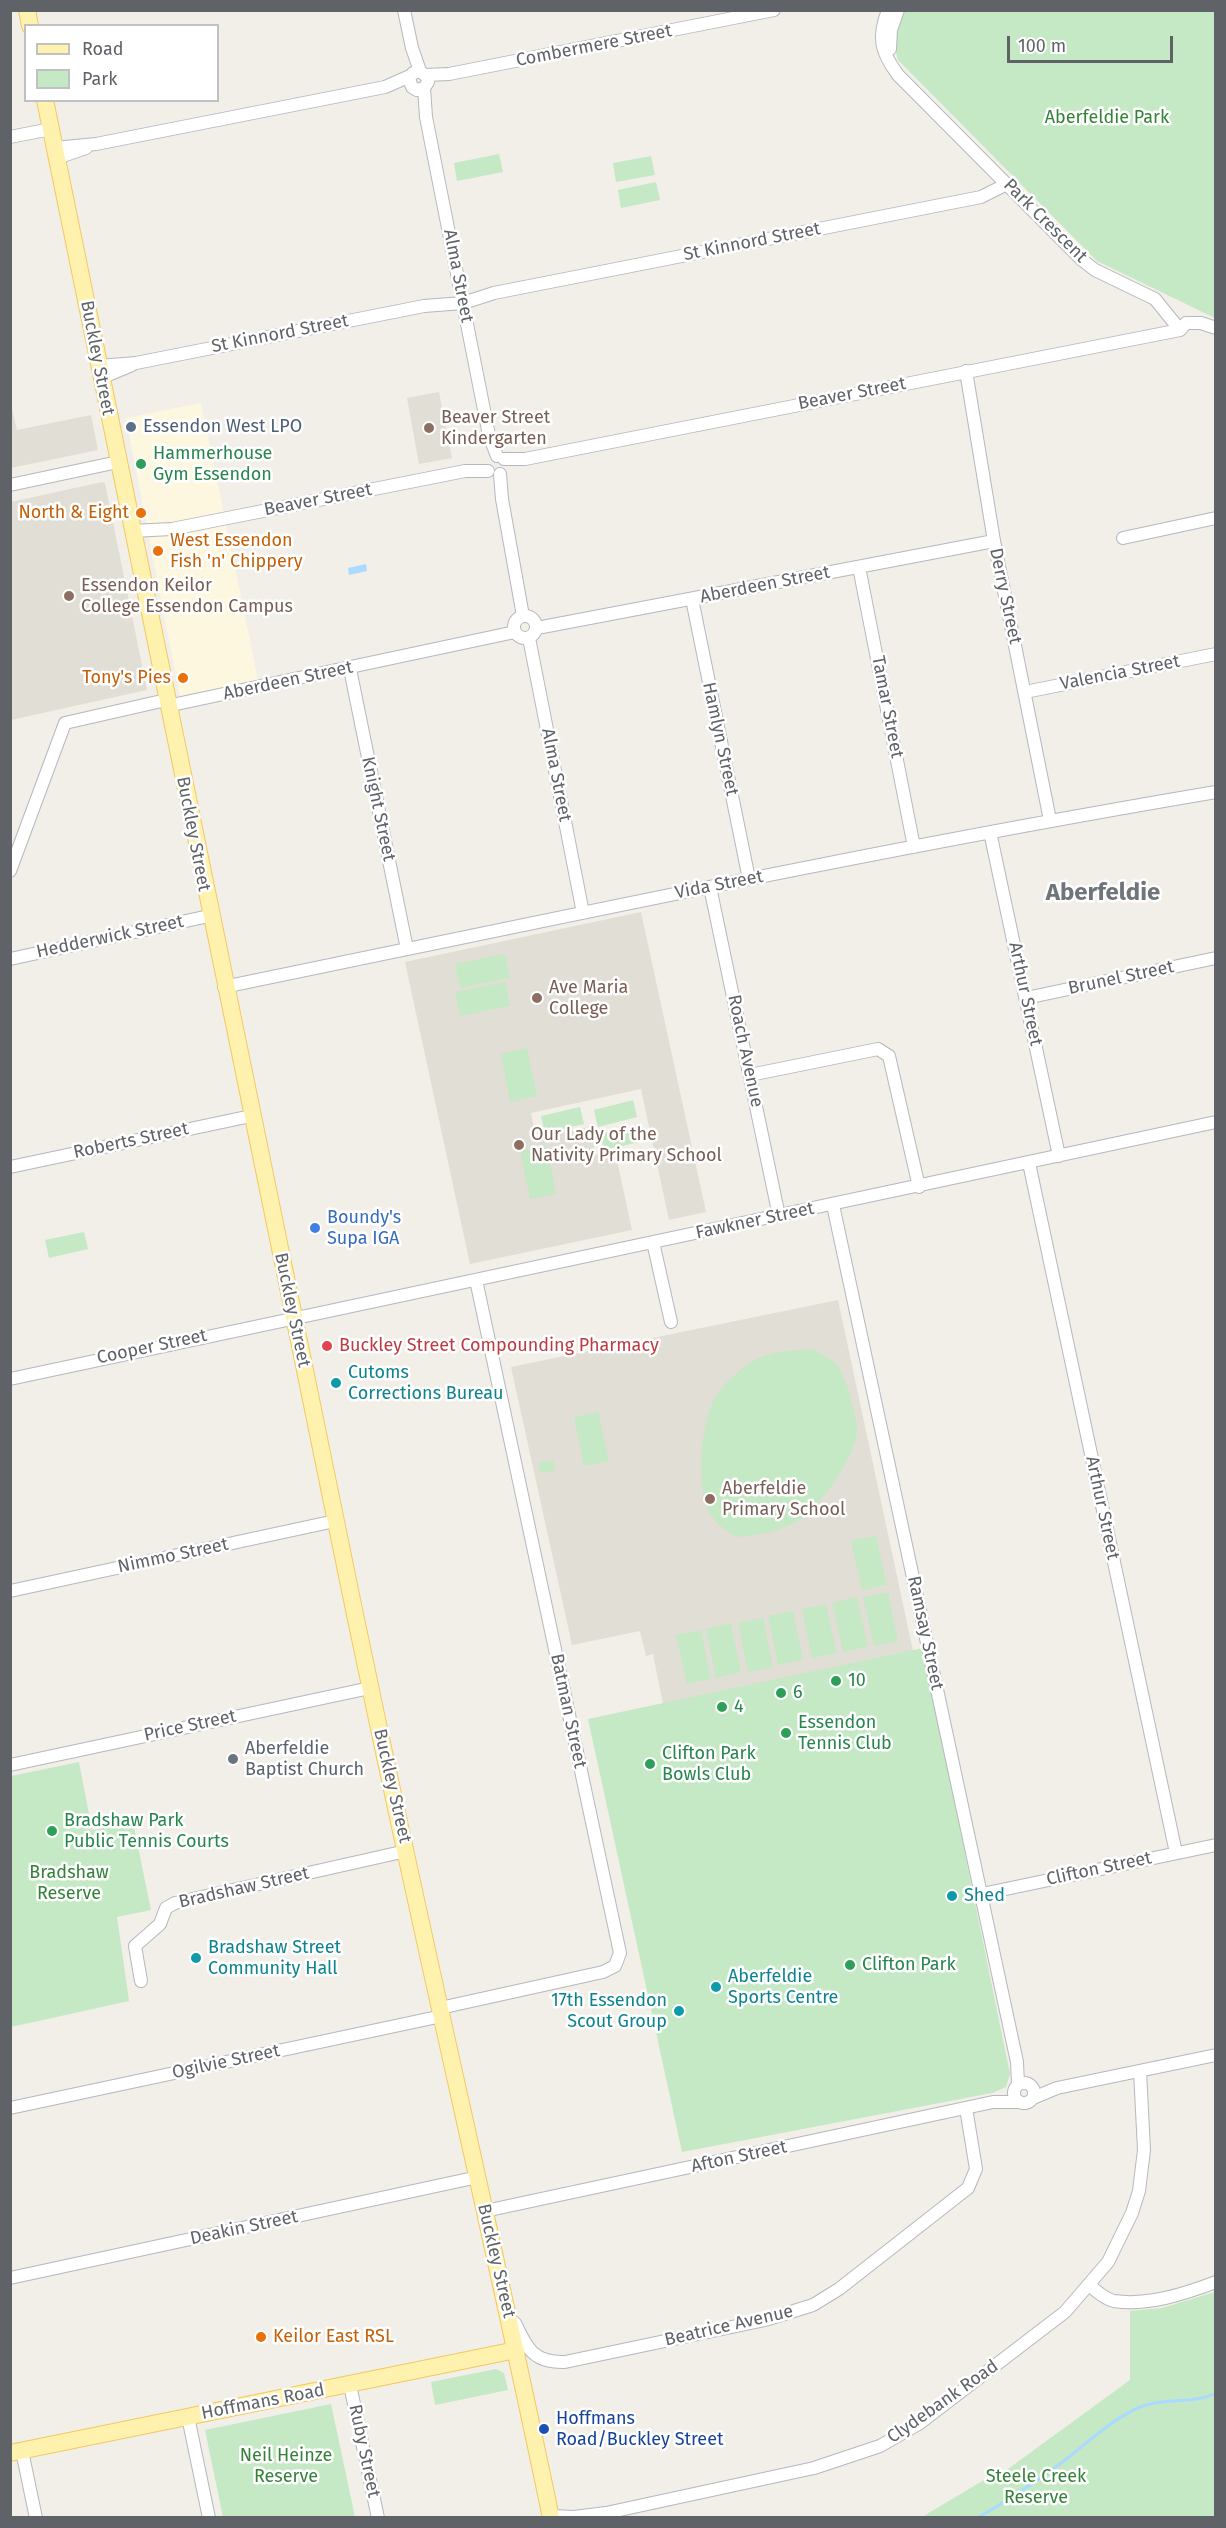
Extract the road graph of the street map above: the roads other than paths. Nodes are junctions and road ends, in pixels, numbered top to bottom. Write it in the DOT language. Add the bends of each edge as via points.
graph roads {
  1 [pos="404,10"];
  2 [pos="774,10"];
  3 [pos="888,10"];
  4 [pos="898,10"];
  5 [pos="893,68"];
  6 [pos="418,81"];
  7 [pos="45,102"];
  8 [pos="51,129"];
  9 [pos="10,137"];
  10 [pos="56,153"];
  11 [pos="1007,184"];
  12 [pos="462,299"];
  13 [pos="1215,328"];
  14 [pos="1180,330"];
  15 [pos="966,371"];
  16 [pos="100,372"];
  17 [pos="118,462"];
  18 [pos="495,465"];
  19 [pos="10,484"];
  20 [pos="1215,518"];
  21 [pos="133,537"];
  22 [pos="1124,538"];
  23 [pos="994,542"];
  24 [pos="859,567"];
  25 [pos="692,599"];
  26 [pos="523,616"];
  27 [pos="515,632"];
  28 [pos="533,633"];
  29 [pos="1215,654"];
  30 [pos="350,669"];
  31 [pos="1025,692"];
  32 [pos="166,703"];
  33 [pos="1215,792"];
  34 [pos="1050,820"];
  35 [pos="990,832"];
  36 [pos="914,847"];
  37 [pos="10,871"];
  38 [pos="749,879"];
  39 [pos="710,886"];
  40 [pos="584,913"];
  41 [pos="209,916"];
  42 [pos="407,949"];
  43 [pos="1215,958"];
  44 [pos="10,959"];
  45 [pos="224,987"];
  46 [pos="1026,998"];
  47 [pos="750,1075"];
  48 [pos="251,1116"];
  49 [pos="1215,1122"];
  50 [pos="1059,1156"];
  51 [pos="1029,1163"];
  52 [pos="10,1167"];
  53 [pos="919,1187"];
  54 [pos="833,1205"];
  55 [pos="779,1216"];
  56 [pos="653,1242"];
  57 [pos="476,1280"];
  58 [pos="294,1318"];
  59 [pos="671,1322"];
  60 [pos="10,1378"];
  61 [pos="335,1521"];
  62 [pos="10,1591"];
  63 [pos="370,1689"];
  64 [pos="10,1765"];
  65 [pos="1215,1845"];
  66 [pos="406,1851"];
  67 [pos="1176,1853"];
  68 [pos="982,1894"];
  69 [pos="141,1981"];
  70 [pos="441,2012"];
  71 [pos="1215,2055"];
  72 [pos="1140,2071"];
  73 [pos="1024,2091"];
  74 [pos="10,2108"];
  75 [pos="966,2108"];
  76 [pos="478,2177"];
  77 [pos="485,2211"];
  78 [pos="10,2278"];
  79 [pos="1215,2282"];
  80 [pos="1090,2286"];
  81 [pos="507,2306"];
  82 [pos="516,2350"];
  83 [pos="350,2385"];
  84 [pos="188,2417"];
  85 [pos="14,2449"];
  86 [pos="36,2517"];
  87 [pos="209,2517"];
  88 [pos="378,2517"];
  89 [pos="551,2517"];
  1 -- 6 [label="street, Alma Street"];
  2 -- 6 [label="street, Combermere Street"];
  3 -- 5 [label="street, Park Crescent" via="881,40"];
  4 -- 5 [label="street" via="889,37"];
  5 -- 11 [label="street, Park Crescent"];
  6 -- 10 [label="street, Combermere Street"];
  6 -- 12 [label="street, Alma Street"];
  7 -- 8 [label="main road, Buckley Street"];
  8 -- 9 [label="street"];
  8 -- 10 [label="main road, Buckley Street"];
  10 -- 16 [label="main road, Buckley Street"];
  11 -- 12 [label="street, St Kinnord Street" via="981,197"];
  11 -- 14 [label="street, Park Crescent" via="1082,260 1155,300"];
  12 -- 16 [label="street, St Kinnord Street"];
  12 -- 18 [label="street, Alma Street"];
  13 -- 14 [label="street" via="1202,322 1186,323"];
  14 -- 15 [label="street, Beaver Street"];
  15 -- 18 [label="street, Beaver Street"];
  15 -- 23 [label="street, Derry Street"];
  16 -- 17 [label="main road, Buckley Street"];
  17 -- 19 [label="street"];
  17 -- 21 [label="main road, Buckley Street"];
  18 -- 21 [label="street, Beaver Street"];
  18 -- 26 [label="street, Alma Street"];
  20 -- 22 [label="street"];
  21 -- 32 [label="main road, Buckley Street"];
  23 -- 24 [label="street, Aberdeen Street"];
  23 -- 31 [label="street, Derry Street"];
  24 -- 25 [label="street, Aberdeen Street"];
  24 -- 36 [label="street, Tamar Street"];
  25 -- 28 [label="street, Aberdeen Street"];
  25 -- 38 [label="street, Hamlyn Street"];
  26 -- 27 [label="street" via="515,622"];
  26 -- 28 [label="street" via="533,619"];
  27 -- 28 [label="street" via="521,638"];
  27 -- 30 [label="street, Aberdeen Street"];
  28 -- 40 [label="street, Alma Street"];
  29 -- 31 [label="street, Valencia Street"];
  30 -- 32 [label="street, Aberdeen Street"];
  30 -- 42 [label="street, Knight Street"];
  31 -- 34 [label="street, Derry Street"];
  32 -- 37 [label="street, Aberdeen Street" via="65,723"];
  32 -- 41 [label="main road, Buckley Street"];
  33 -- 34 [label="street, Vida Street"];
  34 -- 35 [label="street, Vida Street"];
  35 -- 36 [label="street, Vida Street"];
  35 -- 46 [label="street, Arthur Street"];
  36 -- 38 [label="street, Vida Street"];
  38 -- 39 [label="street, Vida Street"];
  39 -- 40 [label="street, Vida Street"];
  39 -- 47 [label="street, Roach Avenue"];
  40 -- 42 [label="street, Vida Street"];
  41 -- 44 [label="street, Hedderwick Street"];
  41 -- 45 [label="main road, Buckley Street"];
  42 -- 45 [label="street, Vida Street"];
  43 -- 46 [label="street, Brunel Street"];
  45 -- 48 [label="main road, Buckley Street"];
  46 -- 50 [label="street, Arthur Street"];
  47 -- 53 [label="street" via="878,1049 884,1052 889,1056"];
  47 -- 55 [label="street, Roach Avenue"];
  48 -- 52 [label="street, Roberts Street"];
  48 -- 58 [label="main road, Buckley Street"];
  49 -- 50 [label="street, Fawkner Street"];
  50 -- 51 [label="street, Fawkner Street"];
  51 -- 53 [label="street, Fawkner Street"];
  51 -- 67 [label="street, Arthur Street"];
  53 -- 54 [label="street, Fawkner Street"];
  54 -- 55 [label="street, Fawkner Street"];
  54 -- 68 [label="street, Ramsay Street"];
  55 -- 56 [label="street, Fawkner Street"];
  56 -- 57 [label="street, Fawkner Street"];
  56 -- 59 [label="street"];
  57 -- 58 [label="street, Fawkner Street"];
  57 -- 70 [label="street, Batman Street" via="620,1953 615,1966 603,1972"];
  58 -- 60 [label="street, Cooper Street"];
  58 -- 61 [label="main road, Buckley Street"];
  61 -- 62 [label="street, Nimmo Street"];
  61 -- 63 [label="main road, Buckley Street"];
  63 -- 64 [label="street, Price Street"];
  63 -- 66 [label="main road, Buckley Street"];
  65 -- 67 [label="street, Clifton Street"];
  66 -- 69 [label="street, Bradshaw Street" via="175,1903 166,1908 160,1924 135,1946"];
  66 -- 70 [label="main road, Buckley Street"];
  67 -- 68 [label="street, Clifton Street"];
  68 -- 73 [label="street, Ramsay Street"];
  70 -- 74 [label="street, Ogilvie Street"];
  70 -- 76 [label="main road, Buckley Street"];
  71 -- 72 [label="street"];
  72 -- 73 [label="street"];
  72 -- 80 [label="street, Clydebank Road" via="1145,2129 1138,2191 1117,2247"];
  73 -- 75 [label="street, Afton Street"];
  75 -- 77 [label="street, Afton Street"];
  75 -- 81 [label="street, Beatrice Avenue" via="976,2158 976,2174 968,2188 826,2297 802,2309 565,2362 546,2361 532,2352"];
  76 -- 77 [label="main road, Buckley Street"];
  76 -- 78 [label="street, Deakin Street"];
  77 -- 81 [label="main road, Buckley Street"];
  79 -- 80 [label="street" via="1174,2296 1138,2301 1113,2301"];
  80 -- 89 [label="street, Clydebank Road" via="1065,2312 952,2399 880,2446 814,2468 606,2513"];
  81 -- 82 [label="main road, Buckley Street"];
  82 -- 83 [label="main road, Hoffmans Road"];
  82 -- 89 [label="main road, Buckley Street"];
  83 -- 84 [label="main road, Hoffmans Road"];
  83 -- 88 [label="street, Ruby Street"];
  84 -- 85 [label="main road, Hoffmans Road"];
  84 -- 87 [label="street"];
  85 -- 86 [label="street"];
}
